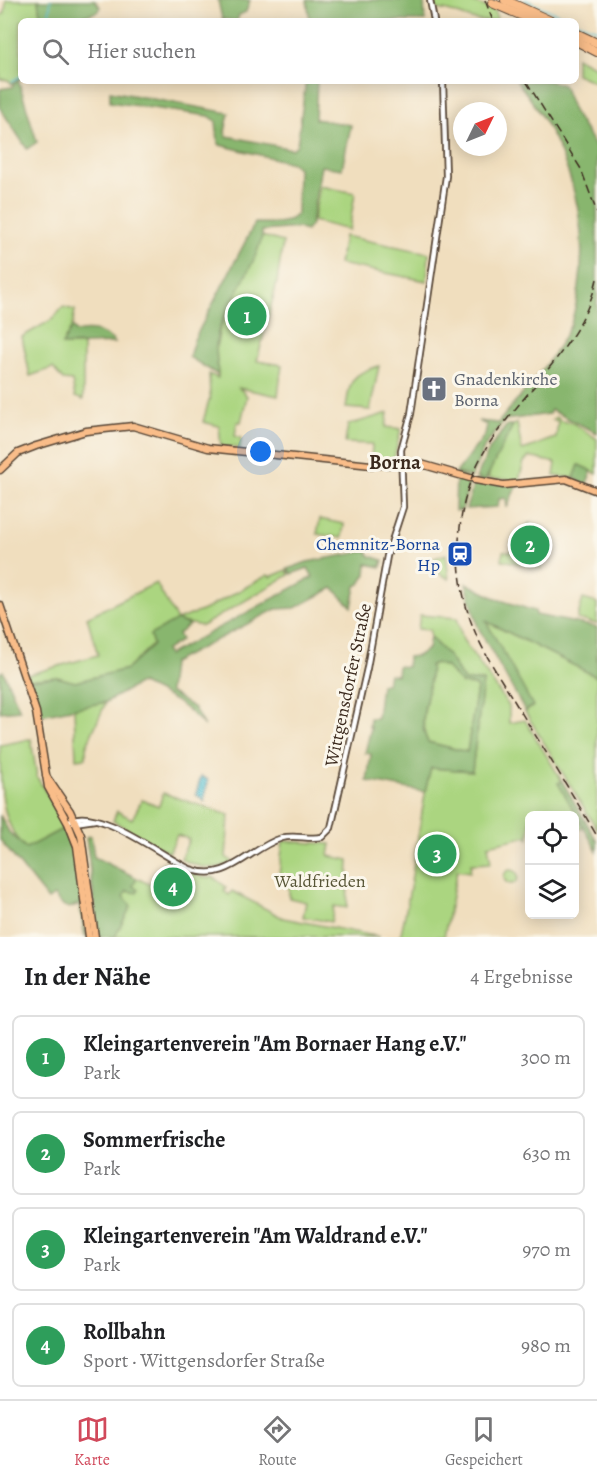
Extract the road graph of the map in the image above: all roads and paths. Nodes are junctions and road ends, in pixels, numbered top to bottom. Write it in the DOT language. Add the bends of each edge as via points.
graph roads {
  1 [pos="430,0"];
  2 [pos="505,0"];
  3 [pos="492,3"];
  4 [pos="433,18"];
  5 [pos="527,18"];
  6 [pos="544,18"];
  7 [pos="579,34"];
  8 [pos="579,43"];
  9 [pos="597,43"];
  10 [pos="597,52"];
  11 [pos="443,84"];
  12 [pos="402,466"];
  13 [pos="0,470"];
  14 [pos="597,491"];
  15 [pos="0,605"];
  16 [pos="73,821"];
  17 [pos="86,821"];
  18 [pos="100,821"];
  19 [pos="81,835"];
  20 [pos="89,937"];
  21 [pos="95,937"];
  1 -- 4 [label="street"];
  2 -- 6 [label="highway"];
  3 -- 5 [label="highway"];
  7 -- 9 [label="highway"];
  8 -- 10 [label="highway"];
  11 -- 12 [label="street, Wittgensdorfer Straße" via="446,176 411,414 401,443"];
  12 -- 13 [label="main road" via="208,448 133,426 86,431 36,446 18,453"];
  12 -- 14 [label="main road" via="426,464 503,485 566,479"];
  12 -- 18 [label="street, Wittgensdorfer Straße" via="403,507 387,556 367,668 331,828 326,835 280,838 228,869 206,872 190,869"];
  15 -- 16 [label="main road" via="38,724 48,787"];
  16 -- 17 [label="street, Wittgensdorfer Straße"];
  16 -- 18 [label="street, Wittgensdorfer Straße" via="89,817"];
  16 -- 19 [label="main road"];
  16 -- 20 [label="main road"];
  17 -- 18 [label="street, Wittgensdorfer Straße"];
  17 -- 19 [label="street"];
  19 -- 21 [label="main road"];
}
